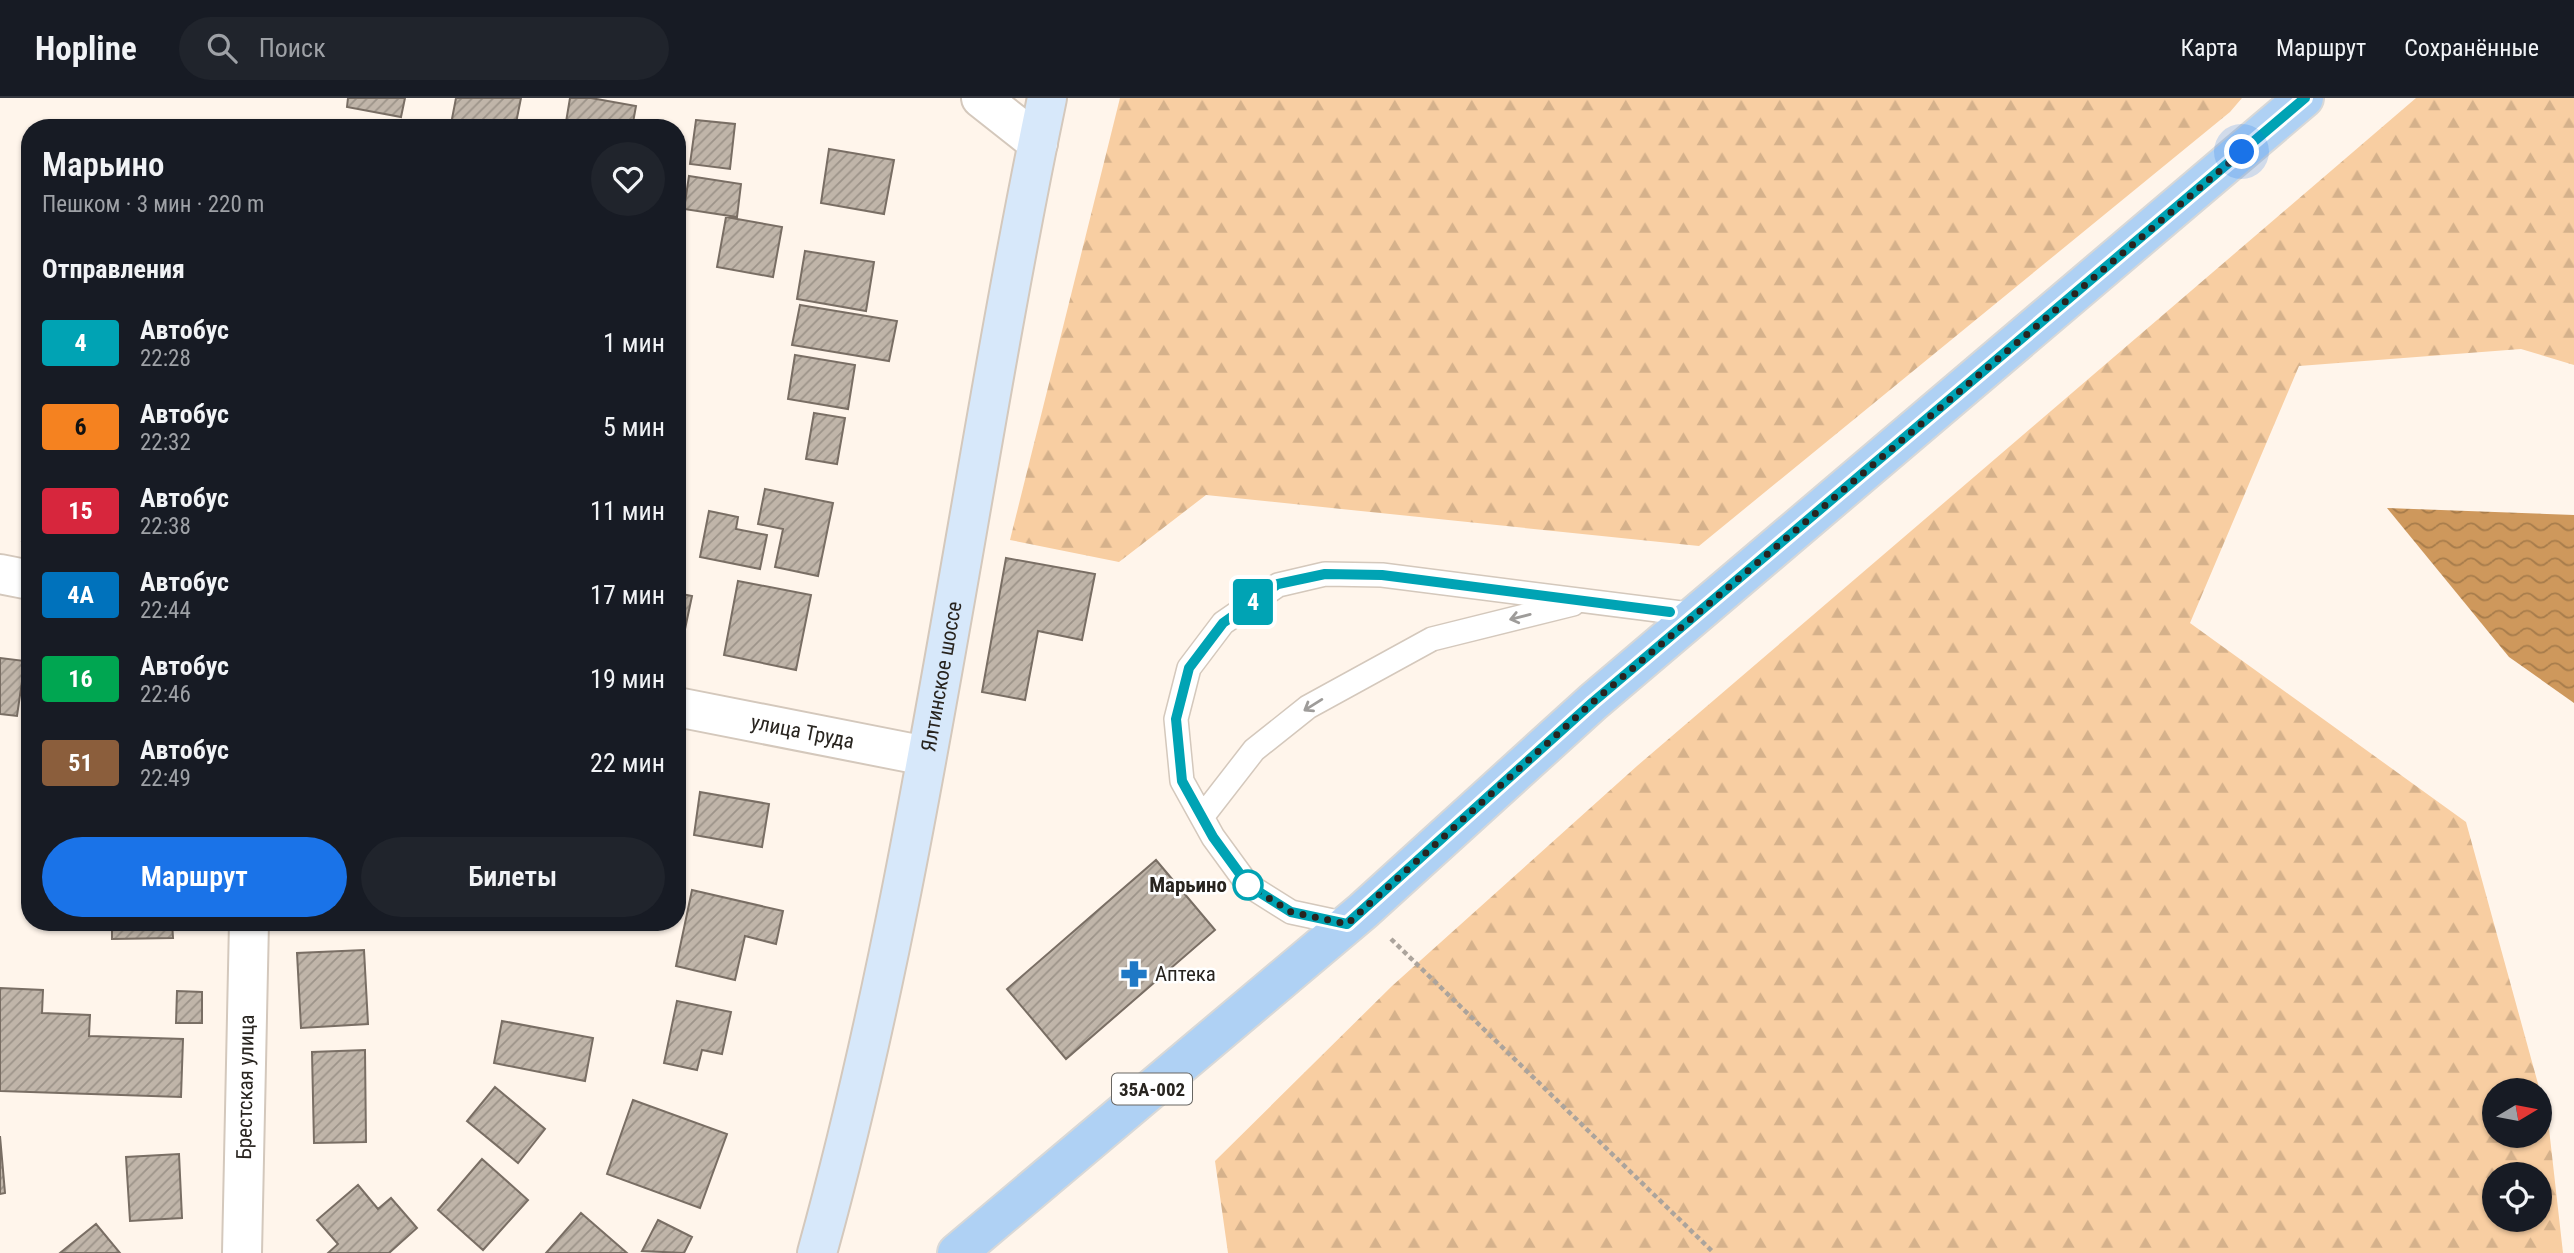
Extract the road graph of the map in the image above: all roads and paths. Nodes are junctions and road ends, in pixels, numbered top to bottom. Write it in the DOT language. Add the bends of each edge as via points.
graph roads {
  1 [pos="981,98"];
  2 [pos="1047,98"];
  3 [pos="2304,98"];
  4 [pos="1038,142"];
  5 [pos="0,574"];
  6 [pos="21,578"];
  7 [pos="1587,601"];
  8 [pos="1697,615"];
  9 [pos="686,709"];
  10 [pos="926,755"];
  11 [pos="1202,817"];
  12 [pos="1355,918"];
  13 [pos="249,931"];
  14 [pos="242,1253"];
  15 [pos="817,1253"];
  16 [pos="957,1253"];
  17 [pos="1714,1253"];
  1 -- 4 [label="street"];
  2 -- 4 [label="street, Ялтинское шоссе"];
  3 -- 8 [label="main road, 35А-002"];
  4 -- 10 [label="street, Ялтинское шоссе"];
  5 -- 6 [label="street"];
  7 -- 8 [label="lane"];
  7 -- 11 [label="lane, one-way" via="1432,639 1308,706 1254,750"];
  7 -- 11 [label="lane" via="1382,575 1325,574 1278,584 1223,623 1189,668 1176,719 1182,781"];
  8 -- 12 [label="main road, 35А-002" via="1593,702"];
  9 -- 10 [label="street, улица Труда"];
  10 -- 15 [label="street, Ялтинское шоссе" via="891,946"];
  11 -- 12 [label="lane" via="1248,885 1291,912"];
  12 -- 16 [label="main road, 35А-002"];
  12 -- 17 [label="path"];
  13 -- 14 [label="street, Брестская улица"];
}
